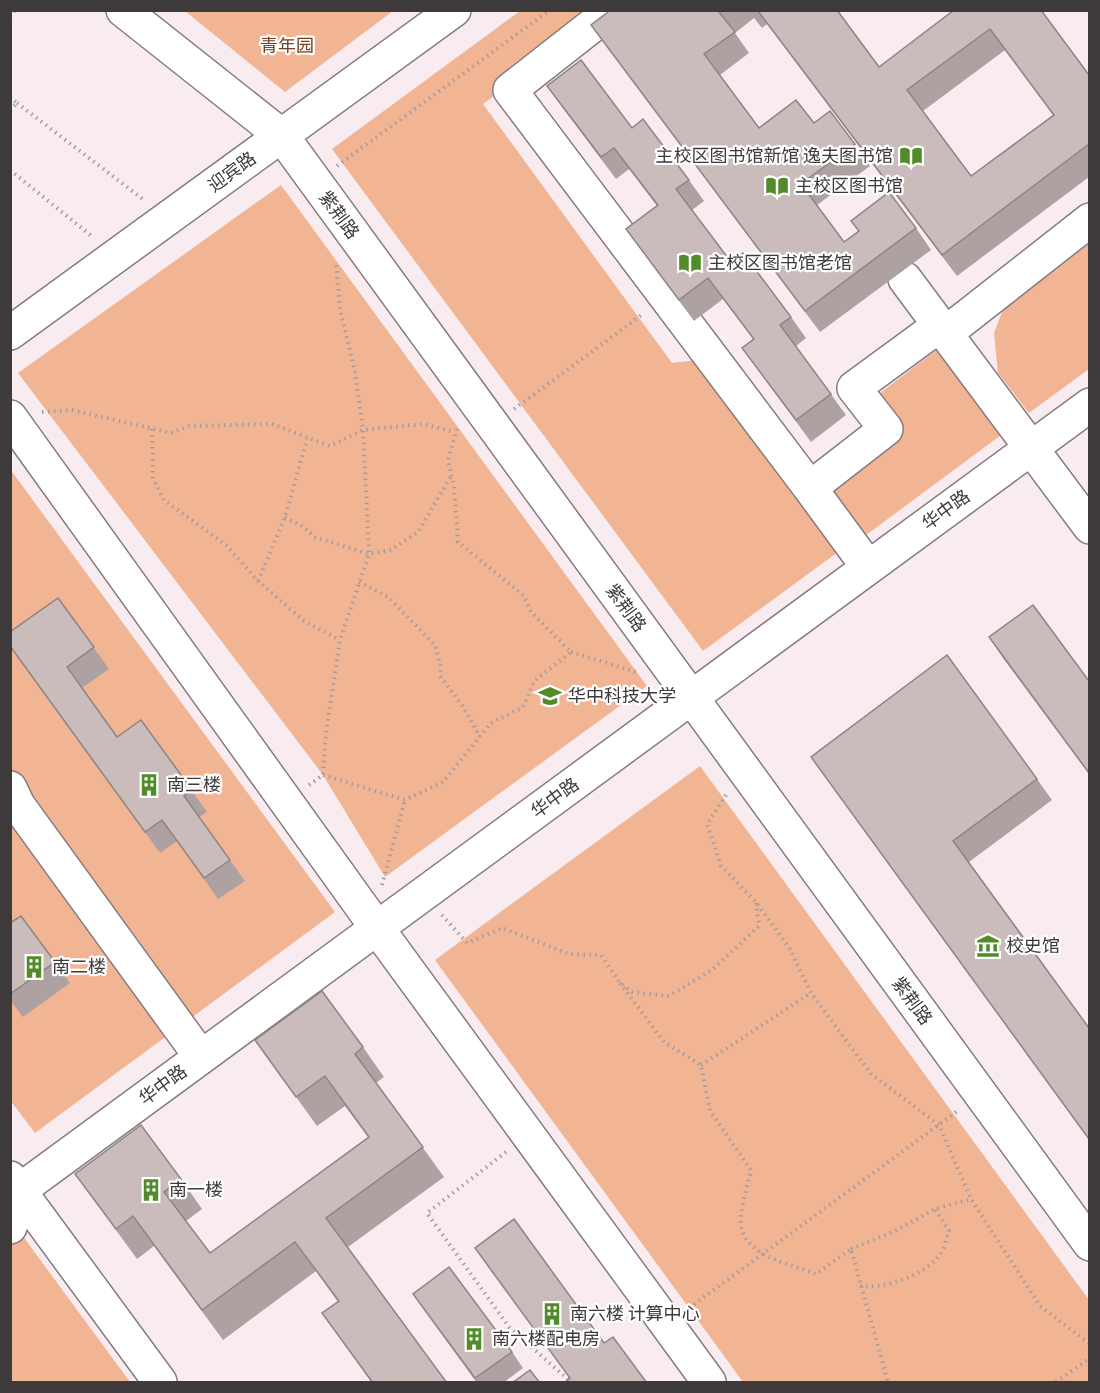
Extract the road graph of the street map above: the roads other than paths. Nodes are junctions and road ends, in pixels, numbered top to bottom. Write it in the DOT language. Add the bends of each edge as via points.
graph roads {
  1 [pos="123,10"];
  2 [pos="454,10"];
  3 [pos="612,10"];
  4 [pos="282,136"];
  5 [pos="1089,220"];
  6 [pos="905,279"];
  7 [pos="943,329"];
  8 [pos="10,333"];
  9 [pos="1089,405"];
  10 [pos="21,415"];
  11 [pos="1031,448"];
  12 [pos="810,488"];
  13 [pos="1089,527"];
  14 [pos="868,567"];
  15 [pos="691,697"];
  16 [pos="10,788"];
  17 [pos="375,924"];
  18 [pos="201,1057"];
  19 [pos="15,1184"];
  20 [pos="10,1227"];
  21 [pos="1089,1244"];
  22 [pos="160,1383"];
  23 [pos="709,1383"];
  1 -- 4 [label="street, 紫荆路"];
  2 -- 4 [label="street, 迎宾路"];
  3 -- 12 [label="street" via="510,90"];
  4 -- 8 [label="street, 迎宾路"];
  4 -- 15 [label="street, 紫荆路"];
  5 -- 7 [label="street"];
  6 -- 7 [label="street"];
  7 -- 11 [label="street"];
  7 -- 12 [label="street" via="854,388 886,429"];
  9 -- 11 [label="street, 华中路"];
  10 -- 17 [label="street"];
  11 -- 13 [label="street"];
  11 -- 14 [label="street, 华中路"];
  12 -- 14 [label="street"];
  14 -- 15 [label="street, 华中路"];
  15 -- 17 [label="street, 华中路" via="424,894"];
  15 -- 21 [label="street, 紫荆路"];
  16 -- 18 [label="street" via="18,806"];
  17 -- 18 [label="street, 华中路"];
  17 -- 23 [label="street"];
  18 -- 19 [label="street, 华中路"];
  19 -- 20 [label="street"];
  19 -- 22 [label="street"];
}
